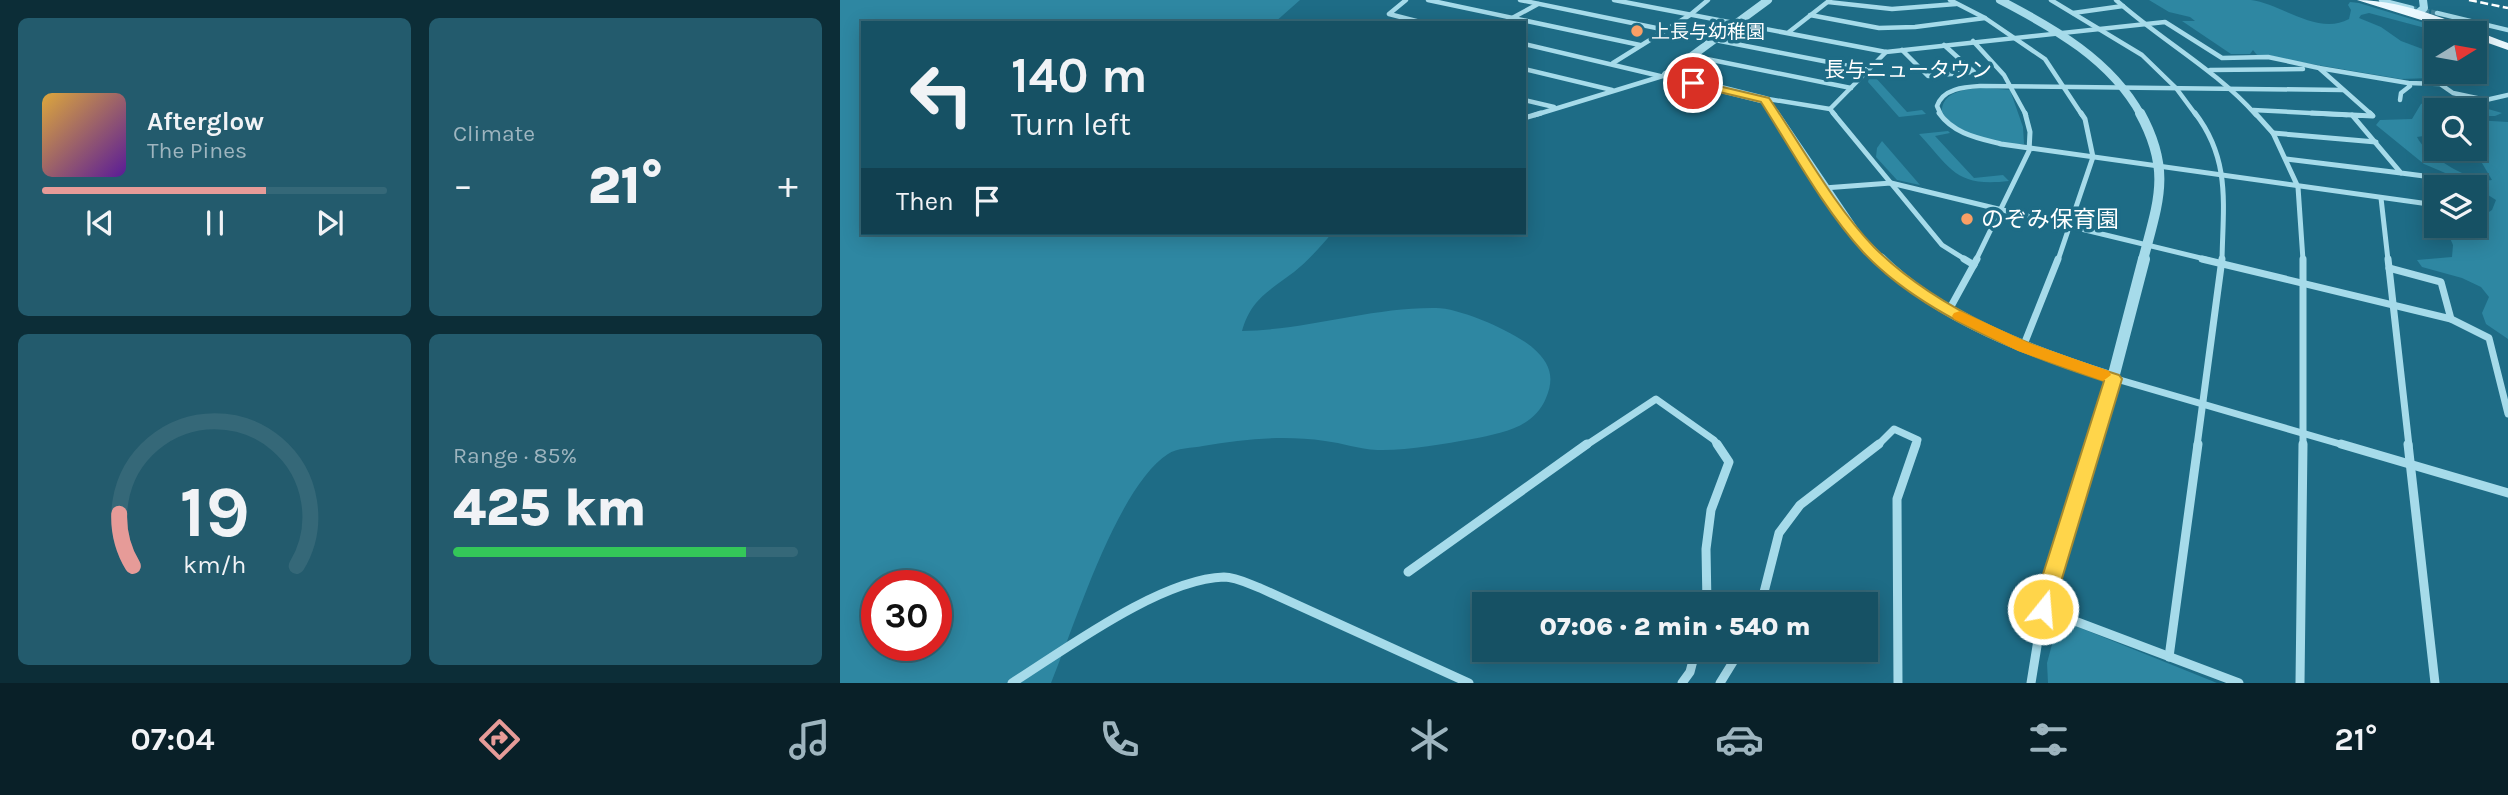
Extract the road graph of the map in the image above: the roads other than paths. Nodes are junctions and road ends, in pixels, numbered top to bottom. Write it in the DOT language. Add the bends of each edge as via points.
graph roads {
  1 [pos="1406,0"];
  2 [pos="1428,0"];
  3 [pos="1520,0"];
  4 [pos="1545,0"];
  5 [pos="1614,0"];
  6 [pos="1708,0"];
  7 [pos="1768,0"];
  8 [pos="1950,0"];
  9 [pos="2000,0"];
  10 [pos="2051,0"];
  11 [pos="2116,0"];
  12 [pos="2362,0"];
  13 [pos="2381,0"];
  14 [pos="1829,1"];
  15 [pos="2425,1"];
  16 [pos="1538,4"];
  17 [pos="1956,4"];
  18 [pos="2123,6"];
  19 [pos="2414,11"];
  20 [pos="2073,13"];
  21 [pos="2437,13"];
  22 [pos="1690,15"];
  23 [pos="1810,15"];
  24 [pos="1512,18"];
  25 [pos="1985,18"];
  26 [pos="1415,21"];
  27 [pos="1507,21"];
  28 [pos="1526,21"];
  29 [pos="1526,21"];
  30 [pos="2440,21"];
  31 [pos="1737,23"];
  32 [pos="2142,23"];
  33 [pos="2100,29"];
  34 [pos="1667,30"];
  35 [pos="2508,30"];
  36 [pos="1789,32"];
  37 [pos="2060,32"];
  38 [pos="2015,37"];
  39 [pos="2487,39"];
  40 [pos="1715,40"];
  41 [pos="1973,41"];
  42 [pos="1526,44"];
  43 [pos="1944,45"];
  44 [pos="1640,46"];
  45 [pos="2508,47"];
  46 [pos="1902,50"];
  47 [pos="1886,52"];
  48 [pos="1692,56"];
  49 [pos="1613,63"];
  50 [pos="2319,68"];
  51 [pos="1526,69"];
  52 [pos="1869,70"];
  53 [pos="2210,70"];
  54 [pos="1664,76"];
  55 [pos="2408,83"];
  56 [pos="2012,86"];
  57 [pos="2064,86"];
  58 [pos="2121,87"];
  59 [pos="1851,88"];
  60 [pos="2176,88"];
  61 [pos="2233,89"];
  62 [pos="1613,90"];
  63 [pos="2343,90"];
  64 [pos="2508,94"];
  65 [pos="1762,97"];
  66 [pos="1526,100"];
  67 [pos="2400,100"];
  68 [pos="1554,107"];
  69 [pos="1830,109"];
  70 [pos="2253,110"];
  71 [pos="2352,115"];
  72 [pos="1526,117"];
  73 [pos="2273,133"];
  74 [pos="2376,142"];
  75 [pos="2030,147"];
  76 [pos="2093,157"];
  77 [pos="2286,159"];
  78 [pos="2159,168"];
  79 [pos="2401,173"];
  80 [pos="2224,175"];
  81 [pos="2424,176"];
  82 [pos="1891,183"];
  83 [pos="2298,187"];
  84 [pos="1824,188"];
  85 [pos="2381,198"];
  86 [pos="2424,203"];
  87 [pos="2002,209"];
  88 [pos="2071,228"];
  89 [pos="2147,244"];
  90 [pos="2222,262"];
  91 [pos="1974,265"];
  92 [pos="2389,268"];
  93 [pos="2305,283"];
  94 [pos="2392,305"];
  95 [pos="1949,310"];
  96 [pos="2451,319"];
  97 [pos="2023,347"];
  98 [pos="2113,379"];
  99 [pos="2505,388"];
  100 [pos="2202,405"];
  101 [pos="2508,414"];
  102 [pos="2303,435"];
  103 [pos="2411,466"];
  104 [pos="2508,493"];
  105 [pos="1408,572"];
  106 [pos="1707,592"];
  107 [pos="1764,592"];
  108 [pos="2043,609"];
  109 [pos="2169,657"];
  110 [pos="1693,662"];
  111 [pos="1733,662"];
  112 [pos="1012,683"];
  113 [pos="1469,683"];
  114 [pos="1682,683"];
  115 [pos="1720,683"];
  116 [pos="1898,683"];
  117 [pos="2031,683"];
  118 [pos="2239,683"];
  119 [pos="2300,683"];
  120 [pos="2435,683"];
  1 -- 26 [label="street" via="1389,15"];
  2 -- 24 [label="street"];
  3 -- 16 [label="street"];
  4 -- 16 [label="street"];
  5 -- 22 [label="street"];
  6 -- 22 [label="street"];
  7 -- 31 [label="street"];
  8 -- 17 [label="street"];
  9 -- 37 [label="street"];
  10 -- 20 [label="street"];
  11 -- 18 [label="street"];
  12 -- 19 [label="main road"];
  13 -- 19 [label="street"];
  14 -- 17 [label="street" via="1863,9 1898,10"];
  14 -- 23 [label="street"];
  15 -- 19 [label="street" via="2424,8"];
  16 -- 24 [label="street"];
  16 -- 34 [label="street"];
  17 -- 25 [label="street"];
  18 -- 20 [label="street"];
  18 -- 32 [label="street"];
  19 -- 30 [label="main road"];
  20 -- 33 [label="street"];
  21 -- 35 [label="street"];
  22 -- 31 [label="street"];
  22 -- 34 [label="street"];
  23 -- 25 [label="street" via="1879,28"];
  23 -- 36 [label="street"];
  24 -- 27 [label="street"];
  24 -- 28 [label="street"];
  25 -- 38 [label="street"];
  29 -- 44 [label="street"];
  31 -- 36 [label="street"];
  31 -- 40 [label="street"];
  32 -- 33 [label="street"];
  32 -- 50 [label="street" via="2165,22 2222,58 2267,57"];
  32 -- 53 [label="street"];
  33 -- 37 [label="street"];
  33 -- 60 [label="street" via="2142,55"];
  34 -- 44 [label="street"];
  36 -- 47 [label="street"];
  37 -- 38 [label="street"];
  37 -- 58 [label="street" via="2096,58"];
  38 -- 41 [label="street"];
  38 -- 57 [label="street" via="2045,60"];
  39 -- 45 [label="main road"];
  40 -- 48 [label="street"];
  40 -- 52 [label="street"];
  41 -- 43 [label="street"];
  41 -- 56 [label="street" via="1996,62"];
  42 -- 49 [label="street"];
  43 -- 46 [label="street"];
  43 -- 46 [label="street" via="1974,72 1928,76"];
  44 -- 49 [label="street"];
  46 -- 47 [label="street"];
  47 -- 52 [label="street"];
  48 -- 54 [label="street"];
  48 -- 59 [label="street"];
  49 -- 54 [label="street"];
  50 -- 53 [label="street"];
  50 -- 55 [label="street"];
  50 -- 63 [label="street"];
  51 -- 62 [label="street"];
  52 -- 59 [label="street"];
  53 -- 61 [label="street"];
  54 -- 62 [label="street"];
  54 -- 65 [label="street"];
  55 -- 64 [label="street" via="2440,84 2458,96 2486,100"];
  55 -- 67 [label="street"];
  56 -- 57 [label="street"];
  56 -- 75 [label="street" via="2025,114"];
  56 -- 75 [label="street" via="1958,89 1939,100 1939,114 1964,134"];
  57 -- 58 [label="street"];
  57 -- 76 [label="street" via="2085,119"];
  58 -- 60 [label="street"];
  58 -- 78 [label="street" via="2146,123"];
  59 -- 69 [label="street"];
  60 -- 61 [label="street"];
  60 -- 80 [label="street" via="2205,126"];
  61 -- 63 [label="street"];
  61 -- 70 [label="street"];
  62 -- 68 [label="street"];
  63 -- 71 [label="street" via="2373,116"];
  65 -- 69 [label="street"];
  65 -- 84 [label="street"];
  66 -- 68 [label="street"];
  68 -- 72 [label="street"];
  69 -- 82 [label="street"];
  70 -- 71 [label="street"];
  70 -- 73 [label="street"];
  71 -- 74 [label="street"];
  73 -- 74 [label="street"];
  73 -- 77 [label="street"];
  74 -- 79 [label="street"];
  75 -- 76 [label="street"];
  75 -- 87 [label="street"];
  76 -- 78 [label="street"];
  76 -- 88 [label="street"];
  77 -- 79 [label="street"];
  77 -- 83 [label="street"];
  78 -- 80 [label="street"];
  78 -- 89 [label="street" via="2160,199"];
  79 -- 81 [label="street"];
  80 -- 83 [label="street"];
  80 -- 90 [label="street"];
  82 -- 84 [label="street"];
  82 -- 87 [label="street"];
  82 -- 91 [label="street" via="1942,246"];
  83 -- 85 [label="street"];
  83 -- 93 [label="street"];
  84 -- 95 [label="street" via="1881,262"];
  85 -- 86 [label="street"];
  85 -- 92 [label="street"];
  87 -- 88 [label="street"];
  87 -- 91 [label="street"];
  88 -- 89 [label="street"];
  88 -- 97 [label="street"];
  89 -- 90 [label="street"];
  89 -- 98 [label="street"];
  90 -- 93 [label="street"];
  90 -- 100 [label="street"];
  91 -- 95 [label="street"];
  92 -- 94 [label="street"];
  92 -- 96 [label="street" via="2441,282"];
  93 -- 94 [label="street"];
  93 -- 102 [label="street"];
  94 -- 96 [label="street"];
  94 -- 103 [label="street"];
  95 -- 97 [label="street"];
  96 -- 99 [label="street" via="2489,338"];
  97 -- 98 [label="street"];
  98 -- 100 [label="street"];
  98 -- 108 [label="street"];
  99 -- 101 [label="street"];
  100 -- 102 [label="street"];
  100 -- 109 [label="street"];
  102 -- 103 [label="street"];
  102 -- 119 [label="street"];
  103 -- 104 [label="street"];
  103 -- 120 [label="street"];
  105 -- 106 [label="street" via="1656,399 1714,440 1729,462 1711,510"];
  107 -- 116 [label="street" via="1779,533 1800,505 1894,429 1918,440 1897,499"];
  108 -- 109 [label="street"];
  108 -- 117 [label="street"];
  109 -- 118 [label="street"];
  110 -- 114 [label="street"];
  111 -- 115 [label="street"];
  112 -- 113 [label="street" via="1095,631 1183,585 1225,577 1260,588"];
}
